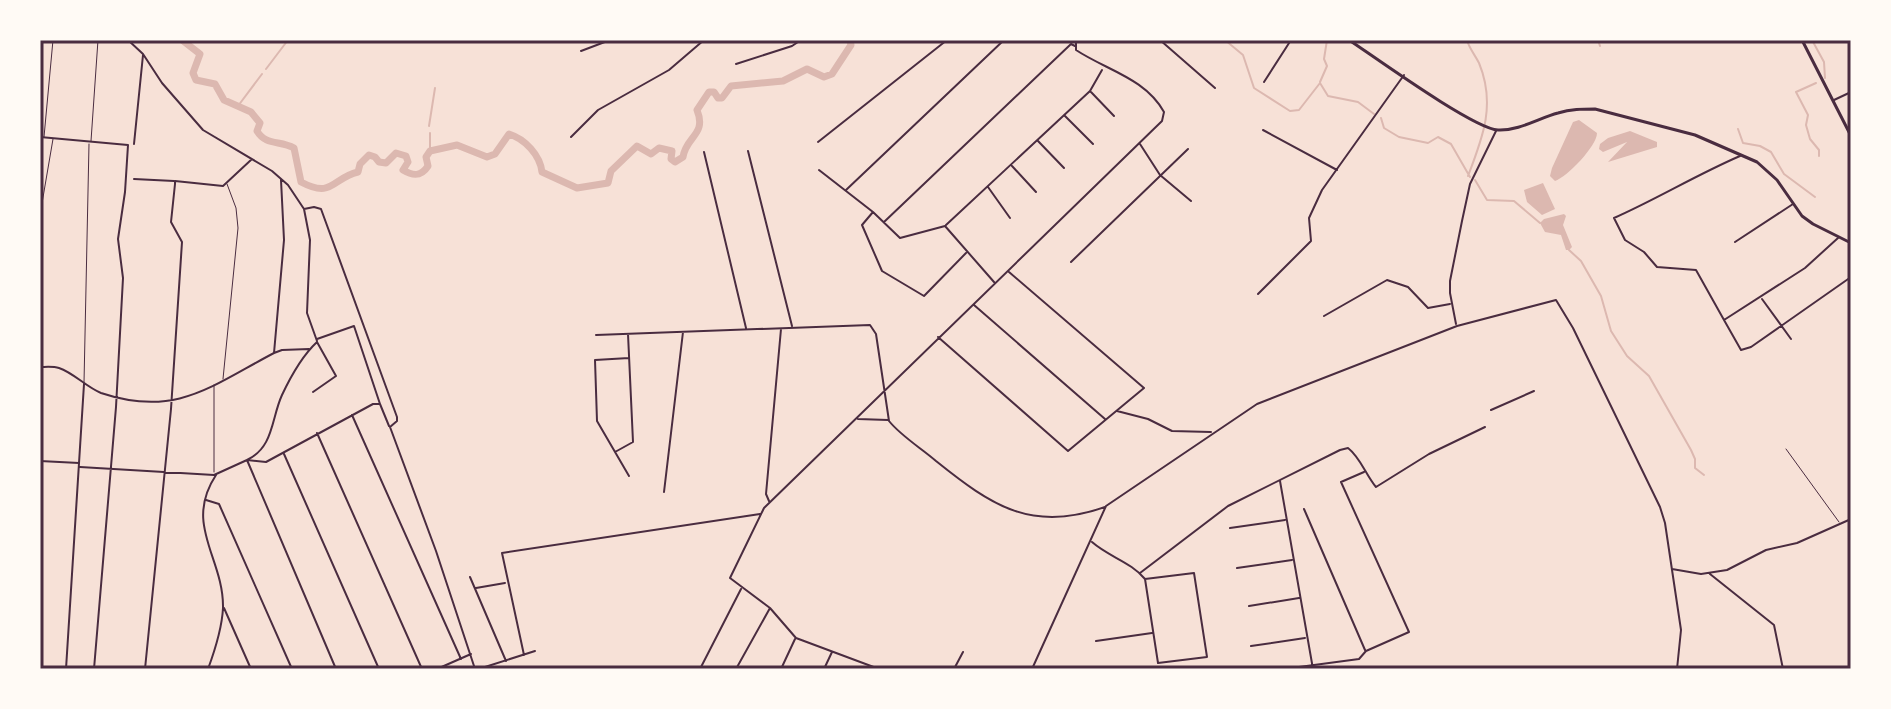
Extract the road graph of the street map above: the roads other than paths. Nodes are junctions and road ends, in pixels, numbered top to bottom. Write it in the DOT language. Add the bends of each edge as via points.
graph roads {
  1 [pos="53,40"];
  2 [pos="98,40"];
  3 [pos="128,40"];
  4 [pos="610,40"];
  5 [pos="704,40"];
  6 [pos="801,40"];
  7 [pos="947,40"];
  8 [pos="1004,40"];
  9 [pos="1065,40"];
  10 [pos="1076,40"];
  11 [pos="1160,40"];
  12 [pos="1291,40"];
  13 [pos="1349,40"];
  14 [pos="1802,40"];
  15 [pos="1073,45"];
  16 [pos="581,51"];
  17 [pos="143,54"];
  18 [pos="736,64"];
  19 [pos="1102,70"];
  20 [pos="1404,75"];
  21 [pos="1264,82"];
  22 [pos="1215,88"];
  23 [pos="1090,91"];
  24 [pos="1851,92"];
  25 [pos="1833,101"];
  26 [pos="1065,115"];
  27 [pos="1114,116"];
  28 [pos="1263,130"];
  29 [pos="1496,130"];
  30 [pos="1851,136"];
  31 [pos="42,137"];
  32 [pos="571,137"];
  33 [pos="54,138"];
  34 [pos="1037,140"];
  35 [pos="90,142"];
  36 [pos="818,142"];
  37 [pos="1140,143"];
  38 [pos="134,144"];
  39 [pos="1093,144"];
  40 [pos="1188,149"];
  41 [pos="748,151"];
  42 [pos="704,152"];
  43 [pos="1742,155"];
  44 [pos="252,159"];
  45 [pos="1011,165"];
  46 [pos="1064,168"];
  47 [pos="819,170"];
  48 [pos="1338,171"];
  49 [pos="1160,175"];
  50 [pos="134,179"];
  51 [pos="281,179"];
  52 [pos="175,181"];
  53 [pos="227,184"];
  54 [pos="988,186"];
  55 [pos="845,191"];
  56 [pos="1036,192"];
  57 [pos="1191,201"];
  58 [pos="1794,203"];
  59 [pos="304,209"];
  60 [pos="873,212"];
  61 [pos="40,215"];
  62 [pos="1010,218"];
  63 [pos="884,222"];
  64 [pos="945,226"];
  65 [pos="1839,237"];
  66 [pos="1735,242"];
  67 [pos="1851,243"];
  68 [pos="967,252"];
  69 [pos="1071,262"];
  70 [pos="1008,272"];
  71 [pos="1851,277"];
  72 [pos="995,283"];
  73 [pos="1258,294"];
  74 [pos="1761,298"];
  75 [pos="973,304"];
  76 [pos="1451,304"];
  77 [pos="1324,316"];
  78 [pos="1724,320"];
  79 [pos="1782,325"];
  80 [pos="1457,326"];
  81 [pos="781,327"];
  82 [pos="792,327"];
  83 [pos="746,329"];
  84 [pos="683,331"];
  85 [pos="628,333"];
  86 [pos="596,335"];
  87 [pos="938,337"];
  88 [pos="1791,339"];
  89 [pos="317,341"];
  90 [pos="310,349"];
  91 [pos="274,353"];
  92 [pos="629,358"];
  93 [pos="40,367"];
  94 [pos="223,380"];
  95 [pos="84,384"];
  96 [pos="214,384"];
  97 [pos="1534,391"];
  98 [pos="313,392"];
  99 [pos="884,392"];
  100 [pos="115,398"];
  101 [pos="170,402"];
  102 [pos="380,404"];
  103 [pos="1491,410"];
  104 [pos="1116,411"];
  105 [pos="352,414"];
  106 [pos="855,419"];
  107 [pos="1106,420"];
  108 [pos="889,421"];
  109 [pos="390,427"];
  110 [pos="1485,427"];
  111 [pos="1214,432"];
  112 [pos="317,433"];
  113 [pos="1786,449"];
  114 [pos="283,452"];
  115 [pos="615,452"];
  116 [pos="247,460"];
  117 [pos="40,461"];
  118 [pos="80,465"];
  119 [pos="110,470"];
  120 [pos="1364,472"];
  121 [pos="164,473"];
  122 [pos="215,474"];
  123 [pos="629,476"];
  124 [pos="1280,480"];
  125 [pos="664,492"];
  126 [pos="204,500"];
  127 [pos="770,503"];
  128 [pos="1106,506"];
  129 [pos="1304,509"];
  130 [pos="761,514"];
  131 [pos="1851,519"];
  132 [pos="1286,520"];
  133 [pos="1840,524"];
  134 [pos="1230,528"];
  135 [pos="1091,541"];
  136 [pos="1293,560"];
  137 [pos="1237,568"];
  138 [pos="1671,569"];
  139 [pos="1140,573"];
  140 [pos="1708,573"];
  141 [pos="470,577"];
  142 [pos="1145,579"];
  143 [pos="507,582"];
  144 [pos="475,588"];
  145 [pos="741,588"];
  146 [pos="1300,598"];
  147 [pos="1249,606"];
  148 [pos="223,607"];
  149 [pos="770,608"];
  150 [pos="1153,633"];
  151 [pos="796,638"];
  152 [pos="1306,638"];
  153 [pos="1096,641"];
  154 [pos="1251,646"];
  155 [pos="535,651"];
  156 [pos="832,651"];
  157 [pos="1366,651"];
  158 [pos="963,652"];
  159 [pos="472,653"];
  160 [pos="524,655"];
  161 [pos="461,659"];
  162 [pos="1350,660"];
  163 [pos="506,661"];
  164 [pos="864,664"];
  165 [pos="485,667"];
  166 [pos="1312,667"];
  167 [pos="66,669"];
  168 [pos="94,669"];
  169 [pos="145,669"];
  170 [pos="208,669"];
  171 [pos="251,669"];
  172 [pos="292,669"];
  173 [pos="336,669"];
  174 [pos="379,669"];
  175 [pos="422,669"];
  176 [pos="437,669"];
  177 [pos="475,669"];
  178 [pos="700,669"];
  179 [pos="736,669"];
  180 [pos="781,669"];
  181 [pos="824,669"];
  182 [pos="862,669"];
  183 [pos="879,669"];
  184 [pos="954,669"];
  185 [pos="1032,669"];
  186 [pos="1284,669"];
  187 [pos="1351,669"];
  188 [pos="1677,669"];
  189 [pos="1783,669"];
  1 -- 31 [label="lane"];
  2 -- 35 [label="lane"];
  3 -- 17 [label="street"];
  4 -- 16 [label="street"];
  5 -- 32 [label="street" via="669,70 598,110"];
  6 -- 18 [label="street"];
  7 -- 36 [label="street"];
  8 -- 55 [label="street"];
  9 -- 15 [label="street"];
  10 -- 15 [label="street"];
  11 -- 22 [label="street"];
  12 -- 21 [label="street"];
  13 -- 20 [label="main road"];
  14 -- 25 [label="main road"];
  15 -- 37 [label="street" via="1157,100 1164,112 1162,121"];
  15 -- 63 [label="street"];
  17 -- 38 [label="street"];
  17 -- 44 [label="street" via="203,130"];
  19 -- 23 [label="street"];
  20 -- 29 [label="main road" via="1460,114"];
  20 -- 48 [label="street"];
  23 -- 26 [label="street"];
  23 -- 27 [label="street"];
  24 -- 25 [label="street"];
  25 -- 30 [label="main road"];
  26 -- 34 [label="street"];
  26 -- 39 [label="street"];
  28 -- 48 [label="street"];
  29 -- 43 [label="main road" via="1595,109 1695,135"];
  29 -- 76 [label="street" via="1470,184 1450,281"];
  31 -- 33 [label="street"];
  33 -- 35 [label="street"];
  33 -- 61 [label="lane"];
  34 -- 45 [label="street"];
  34 -- 46 [label="street"];
  35 -- 95 [label="lane"];
  35 -- 100 [label="street" via="128,145 118,239 123,278"];
  37 -- 49 [label="street"];
  37 -- 70 [label="street"];
  40 -- 49 [label="street"];
  41 -- 82 [label="street"];
  42 -- 83 [label="street"];
  43 -- 58 [label="main road" via="1765,167"];
  43 -- 78 [label="street" via="1614,218 1625,240 1657,267 1696,270"];
  44 -- 51 [label="street"];
  44 -- 53 [label="street"];
  45 -- 54 [label="street"];
  45 -- 56 [label="street"];
  47 -- 55 [label="street"];
  48 -- 73 [label="street" via="1311,211 1311,241"];
  49 -- 57 [label="street"];
  49 -- 69 [label="street"];
  50 -- 52 [label="street"];
  51 -- 59 [label="street"];
  51 -- 91 [label="street" via="284,240"];
  52 -- 53 [label="street"];
  52 -- 101 [label="street" via="171,222 182,242"];
  53 -- 94 [label="lane" via="238,228"];
  54 -- 62 [label="street"];
  54 -- 64 [label="street"];
  55 -- 60 [label="street"];
  58 -- 65 [label="main road" via="1813,224"];
  58 -- 66 [label="street"];
  59 -- 89 [label="street" via="310,240 307,313"];
  59 -- 109 [label="street" via="321,209 397,417"];
  60 -- 63 [label="street"];
  60 -- 68 [label="street" via="862,225 882,271 924,296"];
  63 -- 64 [label="street" via="900,238"];
  64 -- 68 [label="street"];
  65 -- 67 [label="main road"];
  65 -- 74 [label="street"];
  68 -- 72 [label="street"];
  70 -- 72 [label="street"];
  70 -- 104 [label="street" via="1144,388"];
  71 -- 79 [label="street"];
  72 -- 75 [label="street"];
  74 -- 78 [label="street"];
  74 -- 79 [label="street"];
  75 -- 87 [label="street"];
  75 -- 107 [label="street"];
  76 -- 77 [label="street" via="1423,307 1408,287 1387,280"];
  76 -- 80 [label="street"];
  78 -- 79 [label="street" via="1741,350"];
  79 -- 88 [label="street"];
  80 -- 111 [label="street" via="1257,404"];
  80 -- 138 [label="street" via="1558,301 1660,507"];
  81 -- 82 [label="street"];
  81 -- 83 [label="street"];
  81 -- 127 [label="street" via="766,494"];
  82 -- 99 [label="street" via="870,325 876,334"];
  83 -- 84 [label="street"];
  84 -- 85 [label="street"];
  84 -- 125 [label="street"];
  85 -- 86 [label="street"];
  85 -- 92 [label="street"];
  87 -- 99 [label="street"];
  87 -- 107 [label="street" via="1068,451"];
  89 -- 90 [label="street"];
  89 -- 98 [label="street" via="336,376"];
  89 -- 102 [label="street" via="354,326"];
  90 -- 91 [label="street"];
  90 -- 116 [label="street" via="282,395 267,442"];
  91 -- 94 [label="street"];
  92 -- 115 [label="street" via="633,442"];
  92 -- 115 [label="street" via="595,360 597,421"];
  93 -- 95 [label="street" via="59,368"];
  94 -- 96 [label="street"];
  95 -- 100 [label="street"];
  95 -- 118 [label="street"];
  96 -- 101 [label="street"];
  96 -- 122 [label="lane"];
  97 -- 103 [label="street"];
  99 -- 106 [label="street"];
  99 -- 108 [label="street"];
  100 -- 101 [label="street"];
  100 -- 119 [label="street"];
  101 -- 121 [label="street"];
  102 -- 105 [label="street"];
  102 -- 109 [label="street"];
  104 -- 107 [label="street"];
  104 -- 111 [label="street" via="1172,431"];
  105 -- 112 [label="street"];
  105 -- 161 [label="street"];
  106 -- 108 [label="street"];
  106 -- 127 [label="street"];
  108 -- 128 [label="street" via="1001,507 1054,518"];
  109 -- 159 [label="street"];
  110 -- 120 [label="street" via="1376,487"];
  111 -- 128 [label="street"];
  112 -- 114 [label="street"];
  112 -- 175 [label="street"];
  113 -- 133 [label="lane"];
  114 -- 116 [label="street" via="266,462"];
  114 -- 174 [label="street"];
  115 -- 123 [label="street"];
  116 -- 122 [label="street"];
  116 -- 173 [label="street"];
  117 -- 118 [label="street"];
  118 -- 119 [label="street"];
  118 -- 167 [label="street"];
  119 -- 121 [label="street"];
  119 -- 168 [label="street"];
  120 -- 124 [label="street" via="1348,448"];
  120 -- 157 [label="street" via="1341,482 1409,632"];
  121 -- 122 [label="street"];
  121 -- 169 [label="street"];
  122 -- 126 [label="street"];
  124 -- 132 [label="street"];
  124 -- 139 [label="street" via="1209,518"];
  126 -- 148 [label="street" via="203,525"];
  126 -- 172 [label="street" via="219,504"];
  127 -- 130 [label="street"];
  128 -- 135 [label="street"];
  129 -- 157 [label="street"];
  130 -- 143 [label="street" via="505,552 500,556"];
  130 -- 145 [label="street" via="730,578"];
  131 -- 133 [label="street"];
  132 -- 134 [label="street"];
  132 -- 136 [label="street"];
  133 -- 140 [label="street"];
  135 -- 139 [label="street"];
  135 -- 185 [label="street"];
  136 -- 137 [label="street"];
  136 -- 146 [label="street"];
  138 -- 140 [label="street"];
  138 -- 188 [label="street" via="1681,630"];
  139 -- 142 [label="street"];
  140 -- 189 [label="street" via="1774,625"];
  141 -- 144 [label="street"];
  142 -- 150 [label="street"];
  142 -- 150 [label="street" via="1194,573 1207,657 1158,663"];
  143 -- 144 [label="street"];
  143 -- 160 [label="street"];
  144 -- 163 [label="street"];
  145 -- 149 [label="street"];
  145 -- 178 [label="street"];
  146 -- 147 [label="street"];
  146 -- 152 [label="street"];
  148 -- 170 [label="street"];
  148 -- 171 [label="street"];
  149 -- 151 [label="street"];
  149 -- 179 [label="street"];
  150 -- 153 [label="street"];
  151 -- 156 [label="street"];
  151 -- 180 [label="street"];
  152 -- 154 [label="street"];
  152 -- 166 [label="street"];
  155 -- 160 [label="street"];
  156 -- 164 [label="street"];
  156 -- 181 [label="street"];
  157 -- 162 [label="street"];
  158 -- 184 [label="street"];
  159 -- 161 [label="street"];
  159 -- 177 [label="street"];
  160 -- 163 [label="street"];
  161 -- 176 [label="street"];
  162 -- 166 [label="street"];
  162 -- 187 [label="street"];
  163 -- 165 [label="street"];
  164 -- 182 [label="street"];
  164 -- 183 [label="street"];
  166 -- 186 [label="street"];
}
